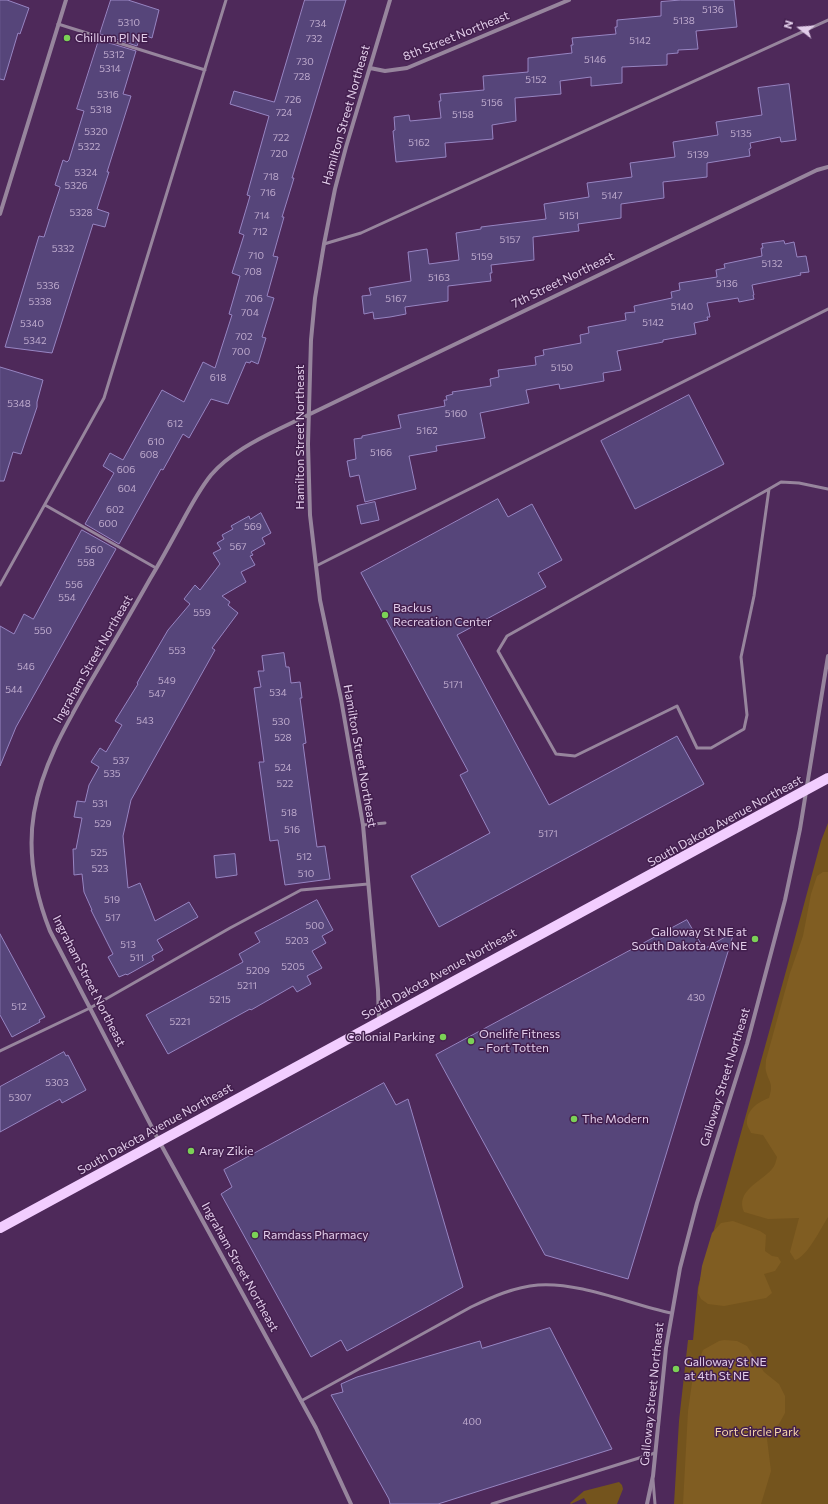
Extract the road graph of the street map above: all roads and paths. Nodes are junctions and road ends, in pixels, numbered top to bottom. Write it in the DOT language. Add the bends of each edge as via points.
graph roads {
  1 [pos="66,0"];
  2 [pos="226,0"];
  3 [pos="390,0"];
  4 [pos="569,0"];
  5 [pos="828,20"];
  6 [pos="58,24"];
  7 [pos="370,68"];
  8 [pos="205,70"];
  9 [pos="828,167"];
  10 [pos="0,214"];
  11 [pos="324,244"];
  12 [pos="828,309"];
  13 [pos="308,415"];
  14 [pos="769,488"];
  15 [pos="828,489"];
  16 [pos="45,505"];
  17 [pos="316,566"];
  18 [pos="156,568"];
  19 [pos="0,585"];
  20 [pos="828,656"];
  21 [pos="828,778"];
  22 [pos="806,791"];
  23 [pos="385,823"];
  24 [pos="363,826"];
  25 [pos="368,884"];
  26 [pos="90,1008"];
  27 [pos="379,1023"];
  28 [pos="0,1051"];
  29 [pos="159,1141"];
  30 [pos="0,1228"];
  31 [pos="672,1313"];
  32 [pos="301,1400"];
  33 [pos="655,1454"];
  34 [pos="653,1476"];
  35 [pos="352,1504"];
  36 [pos="492,1504"];
  37 [pos="647,1504"];
  38 [pos="655,1504"];
  1 -- 6 [label="street"];
  2 -- 8 [label="lane"];
  3 -- 7 [label="street, Hamilton Street Northeast"];
  4 -- 7 [label="street, 8th Street Northeast" via="407,68 384,71"];
  5 -- 11 [label="lane" via="360,233"];
  6 -- 8 [label="lane"];
  6 -- 10 [label="street"];
  7 -- 11 [label="street, Hamilton Street Northeast" via="336,182"];
  8 -- 16 [label="lane" via="104,398"];
  9 -- 13 [label="street, 7th Street Northeast" via="723,214"];
  11 -- 13 [label="street, Hamilton Street Northeast" via="311,340"];
  12 -- 17 [label="lane"];
  13 -- 17 [label="street, Hamilton Street Northeast" via="310,515"];
  13 -- 18 [label="street, Ingraham Street Northeast" via="245,447 215,470 196,495"];
  14 -- 14 [label="lane" via="507,636 498,651 556,754 575,756 677,706 698,748 711,748 744,729 747,715 741,657 754,596"];
  14 -- 15 [label="lane" via="781,482"];
  16 -- 18 [label="lane"];
  16 -- 19 [label="lane"];
  17 -- 24 [label="street, Hamilton Street Northeast" via="320,600 341,699"];
  18 -- 26 [label="street, Ingraham Street Northeast" via="52,752 34,813 32,856 41,907 54,940"];
  20 -- 22 [label="street, Galloway Street Northeast"];
  21 -- 22 [label="main road, South Dakota Avenue Northeast"];
  22 -- 27 [label="main road, South Dakota Avenue Northeast"];
  22 -- 31 [label="street, Galloway Street Northeast" via="785,900 766,976 685,1246"];
  23 -- 24 [label="lane"];
  24 -- 25 [label="street, Hamilton Street Northeast"];
  25 -- 26 [label="lane" via="301,890"];
  25 -- 27 [label="street, Hamilton Street Northeast"];
  26 -- 28 [label="lane"];
  26 -- 29 [label="street, Ingraham Street Northeast"];
  27 -- 29 [label="main road, South Dakota Avenue Northeast"];
  29 -- 30 [label="main road, South Dakota Avenue Northeast"];
  29 -- 32 [label="street, Ingraham Street Northeast"];
  31 -- 32 [label="lane" via="583,1289 538,1285 522,1288 494,1296 471,1307"];
  31 -- 33 [label="street, Galloway Street Northeast" via="661,1383"];
  32 -- 35 [label="street, Ingraham Street Northeast"];
  33 -- 34 [label="street, Galloway Street Northeast"];
  33 -- 36 [label="lane"];
  34 -- 37 [label="street, Galloway Street Northeast"];
  34 -- 38 [label="lane"];
}
